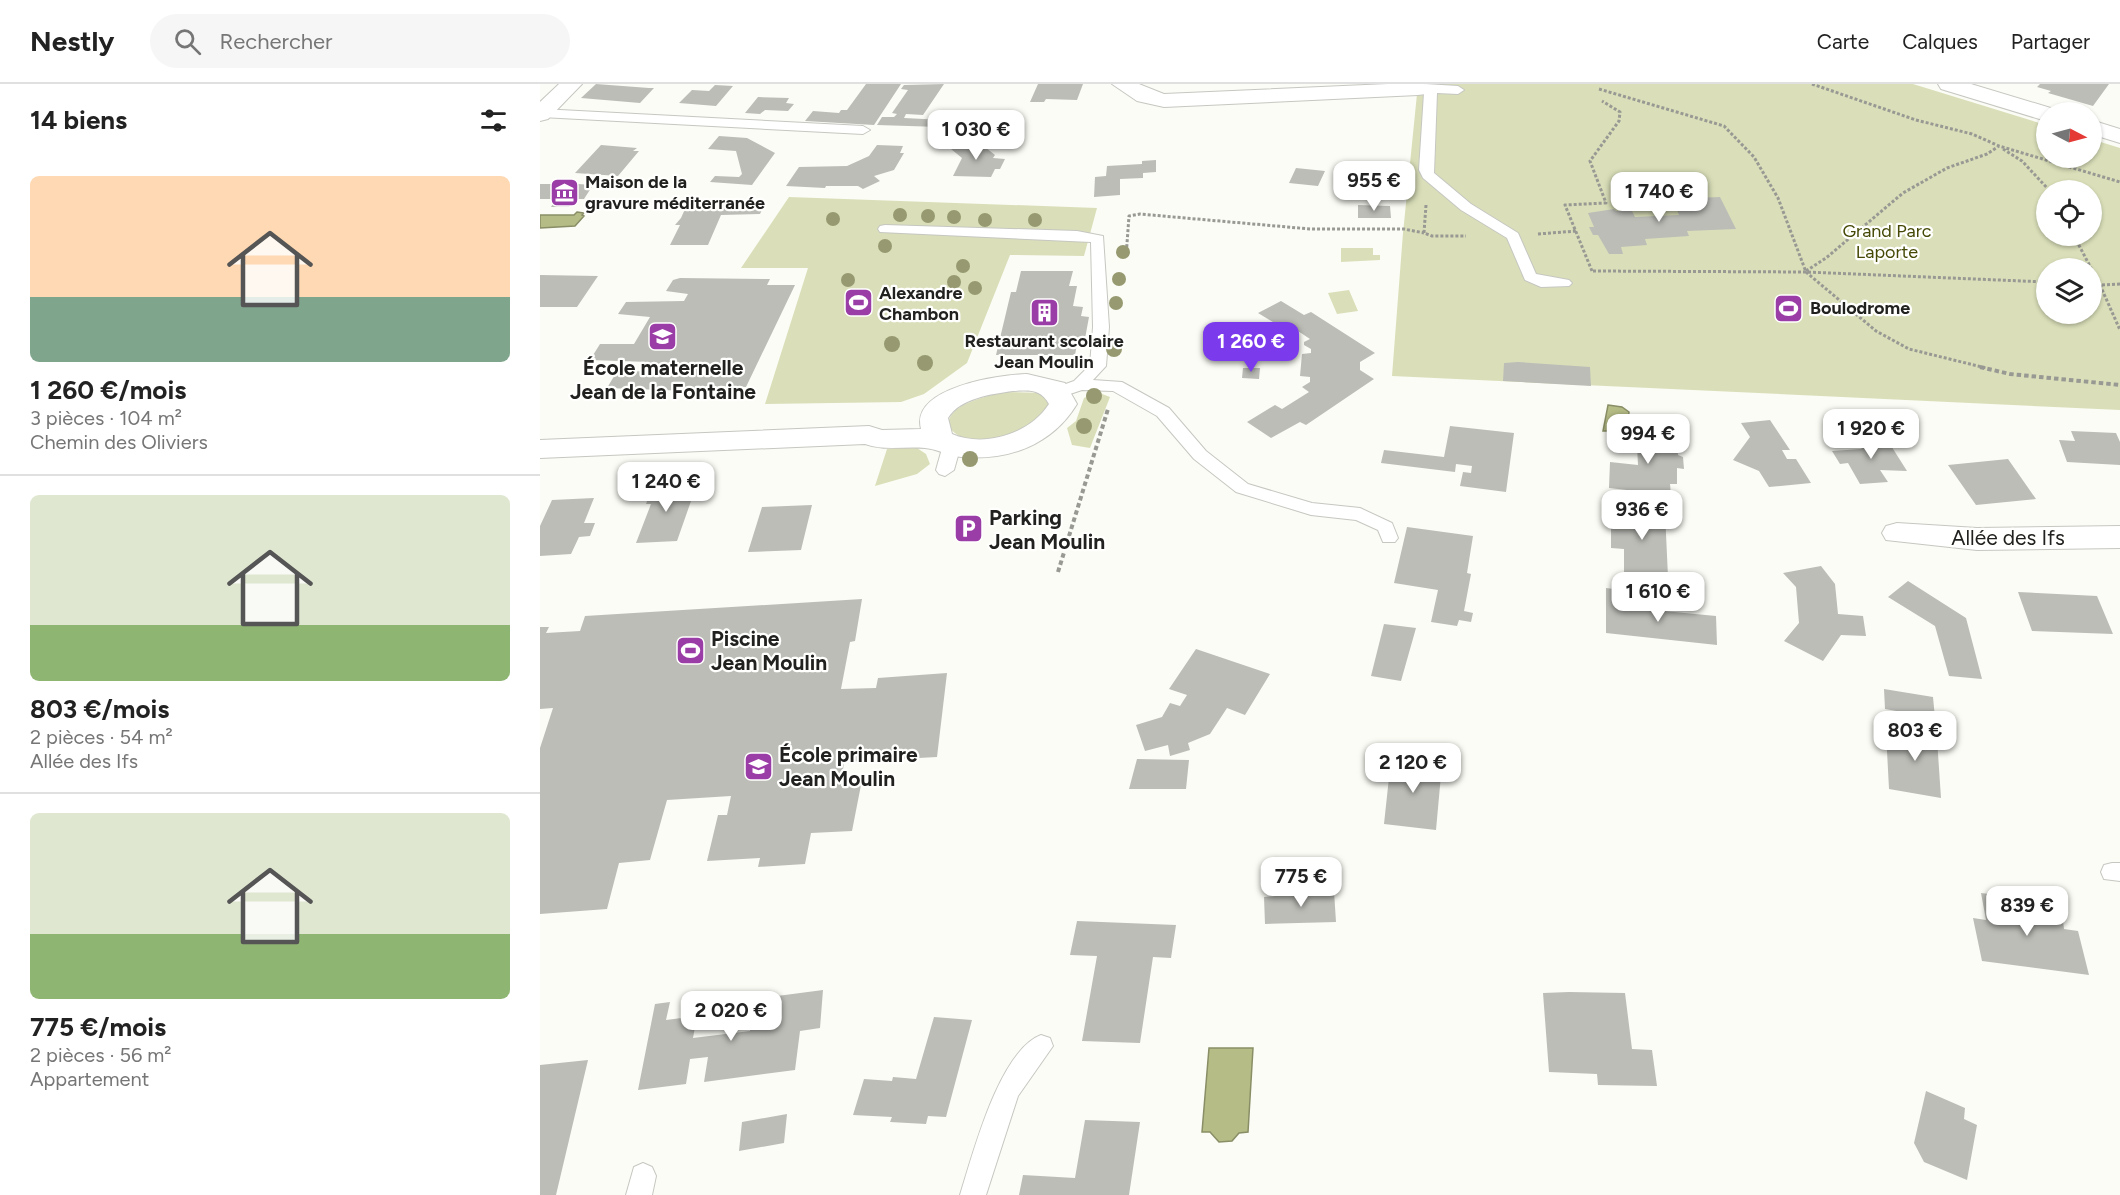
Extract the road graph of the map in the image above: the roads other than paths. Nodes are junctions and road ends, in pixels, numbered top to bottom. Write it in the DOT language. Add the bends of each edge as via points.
graph roads {
  1 [pos="571,84"];
  2 [pos="1124,84"];
  3 [pos="1950,84"];
  4 [pos="1427,88"];
  5 [pos="1458,90"];
  6 [pos="2036,111"];
  7 [pos="540,113"];
  8 [pos="863,130"];
  9 [pos="2102,131"];
  10 [pos="2120,136"];
  11 [pos="885,229"];
  12 [pos="1564,283"];
  13 [pos="1069,389"];
  14 [pos="942,405"];
  15 [pos="869,435"];
  16 [pos="540,449"];
  17 [pos="946,452"];
  18 [pos="1897,533"];
  19 [pos="2120,537"];
  20 [pos="1389,538"];
  21 [pos="1041,1046"];
  22 [pos="973,1195"];
  1 -- 7 [label="street"];
  2 -- 4 [label="street" via="1145,96 1164,100"];
  3 -- 6 [label="street"];
  4 -- 5 [label="lane"];
  4 -- 12 [label="lane" via="1428,175 1466,207 1513,236 1530,277 1540,282"];
  7 -- 8 [label="lane"];
  9 -- 10 [label="street"];
  11 -- 13 [label="lane" via="1077,235 1098,239 1098,366"];
  13 -- 14 [label="street" via="1037,382 1014,383 958,396"];
  13 -- 17 [label="street" via="1056,419 1040,432 1011,443"];
  13 -- 20 [label="lane" via="1116,386 1163,412 1200,454 1242,488 1311,509 1360,514 1386,527"];
  14 -- 15 [label="street" via="877,427"];
  14 -- 17 [label="street" via="934,417 934,426"];
  15 -- 16 [label="street"];
  15 -- 17 [label="street"];
  18 -- 19 [label="street, Allée des Ifs" via="1977,539"];
  21 -- 22 [label="lane" via="1007,1090"];
}
